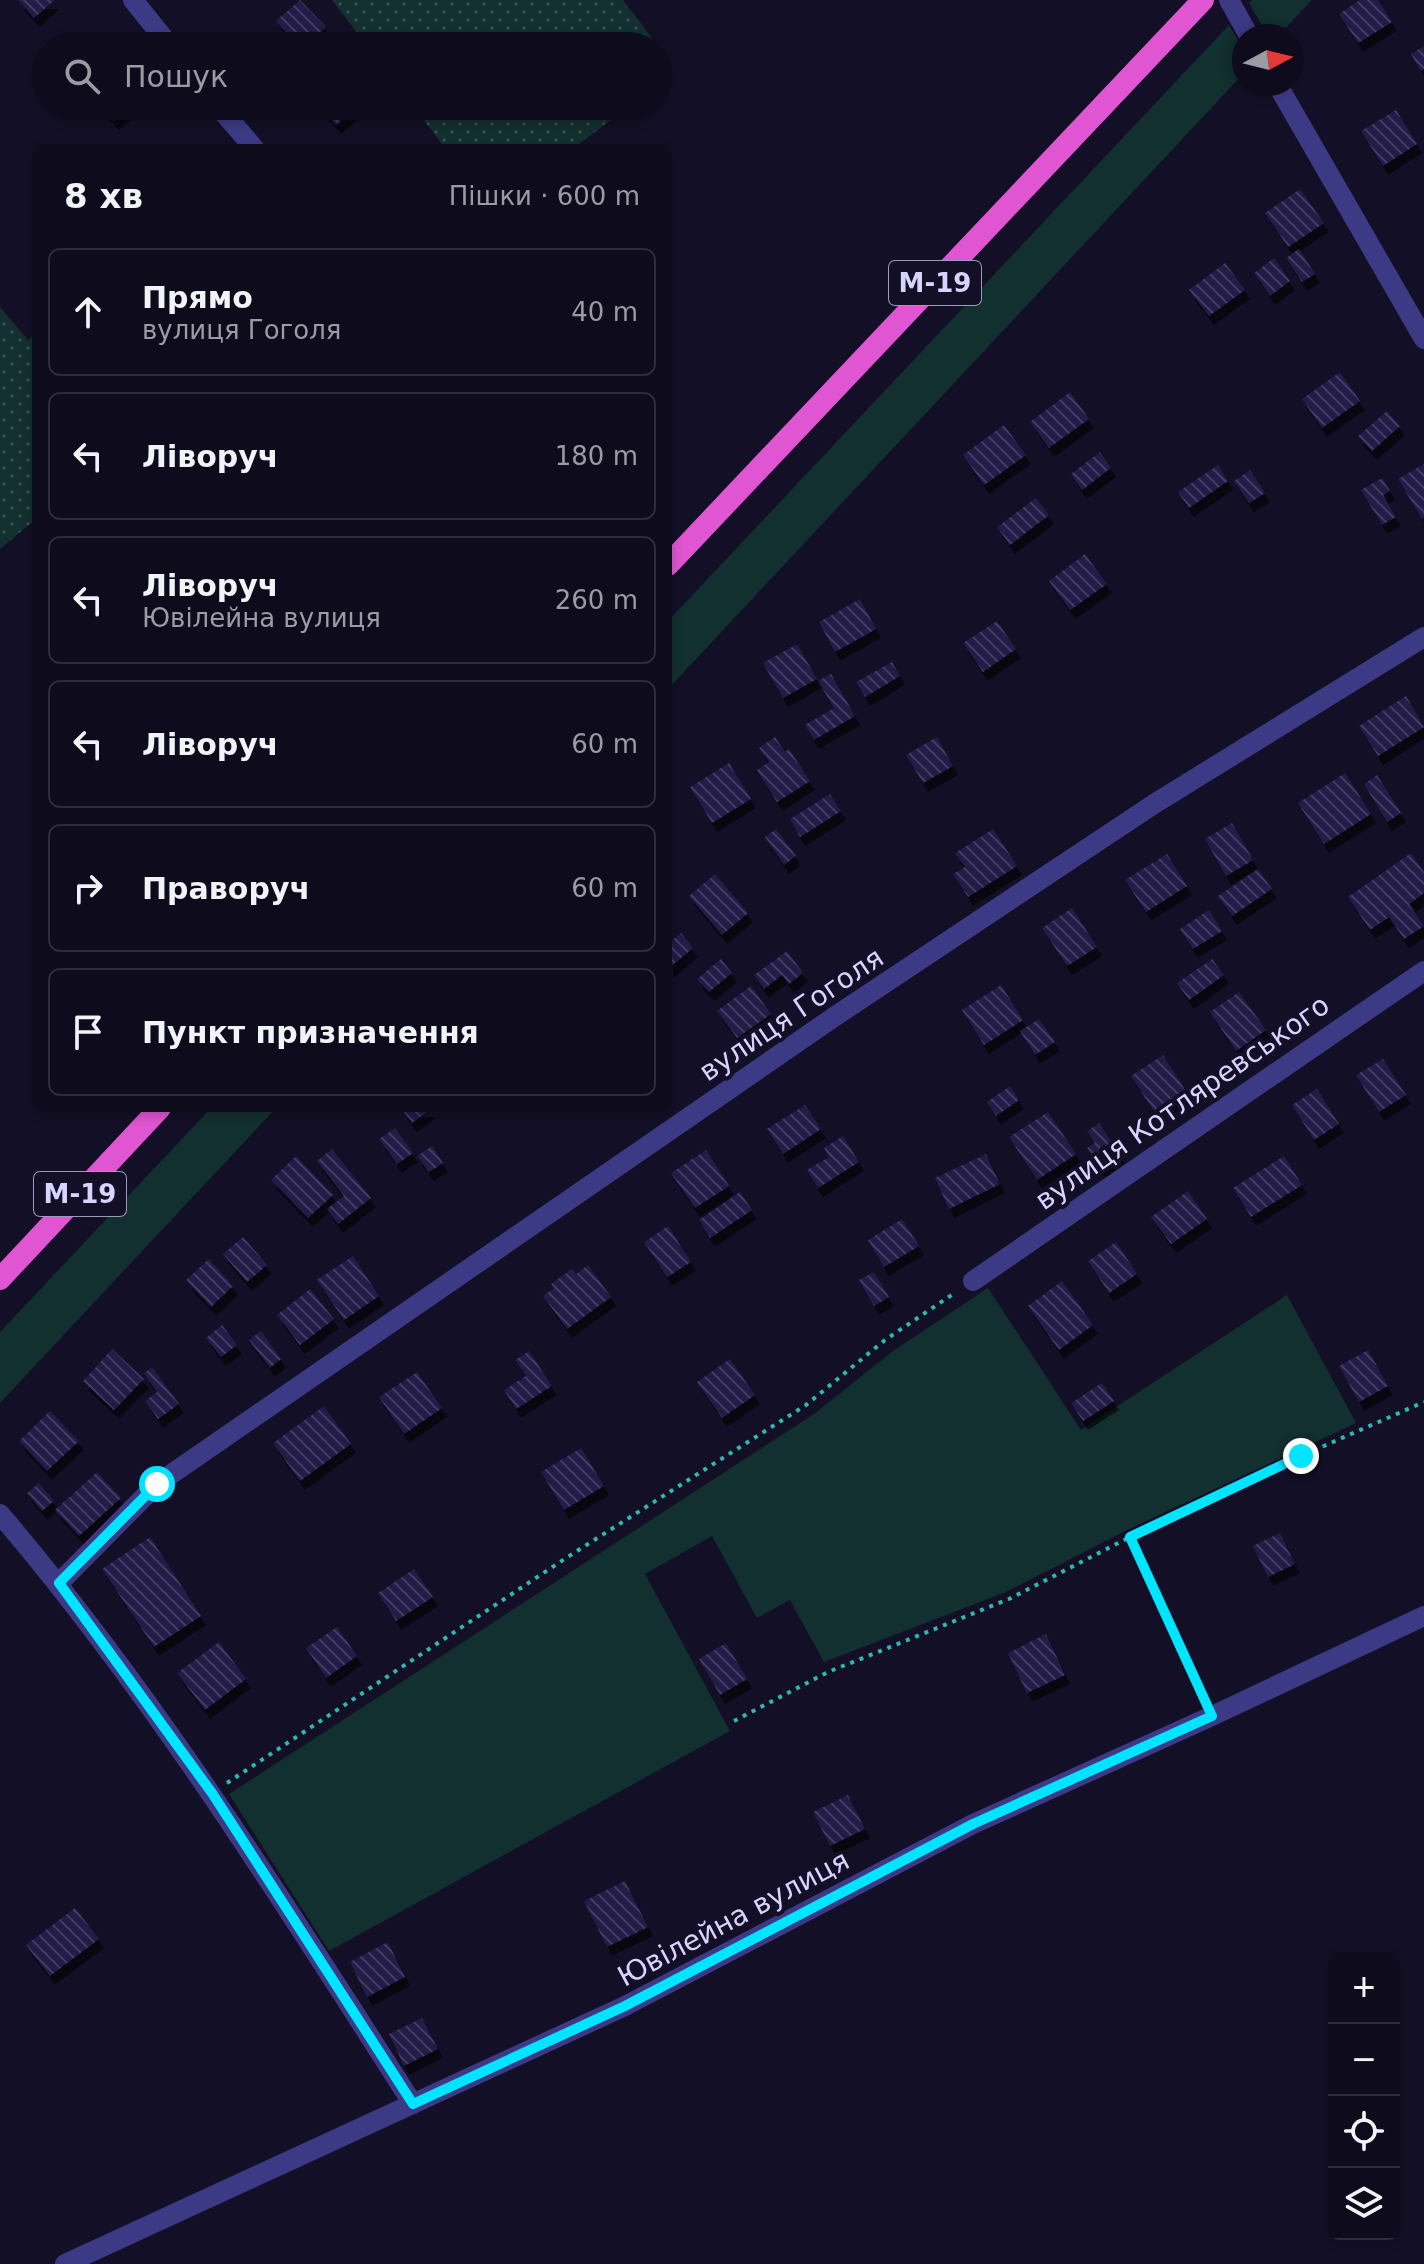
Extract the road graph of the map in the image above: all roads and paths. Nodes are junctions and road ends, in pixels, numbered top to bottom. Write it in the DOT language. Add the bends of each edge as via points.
graph roads {
  1 [pos="133,0"];
  2 [pos="1203,0"];
  3 [pos="1229,0"];
  4 [pos="1242,24"];
  5 [pos="159,32"];
  6 [pos="1284,96"];
  7 [pos="230,120"];
  8 [pos="251,144"];
  9 [pos="1424,339"];
  10 [pos="672,561"];
  11 [pos="1424,637"];
  12 [pos="1424,971"];
  13 [pos="156,1112"];
  14 [pos="0,1279"];
  15 [pos="973,1281"];
  16 [pos="1424,1402"];
  17 [pos="0,1514"];
  18 [pos="1130,1537"];
  19 [pos="59,1583"];
  20 [pos="1424,1616"];
  21 [pos="1212,1716"];
  22 [pos="734,1721"];
  23 [pos="212,1793"];
  24 [pos="413,2104"];
  25 [pos="65,2264"];
  1 -- 5 [label="street"];
  2 -- 10 [label="highway, М-19"];
  3 -- 4 [label="street"];
  6 -- 9 [label="street"];
  7 -- 8 [label="street"];
  11 -- 19 [label="street, вулиця Гоголя" via="1154,804 834,1017 157,1484"];
  12 -- 15 [label="street, вулиця Котляревського"];
  13 -- 14 [label="highway, М-19"];
  15 -- 23 [label="path" via="885,1340 806,1405"];
  16 -- 18 [label="path"];
  17 -- 19 [label="street"];
  18 -- 21 [label="path"];
  18 -- 22 [label="path" via="1009,1599 828,1672"];
  19 -- 23 [label="street"];
  20 -- 21 [label="street, Ювілейна вулиця"];
  21 -- 24 [label="street, Ювілейна вулиця" via="973,1824 625,2006"];
  23 -- 24 [label="street"];
  24 -- 25 [label="street, Ювілейна вулиця"];
}
